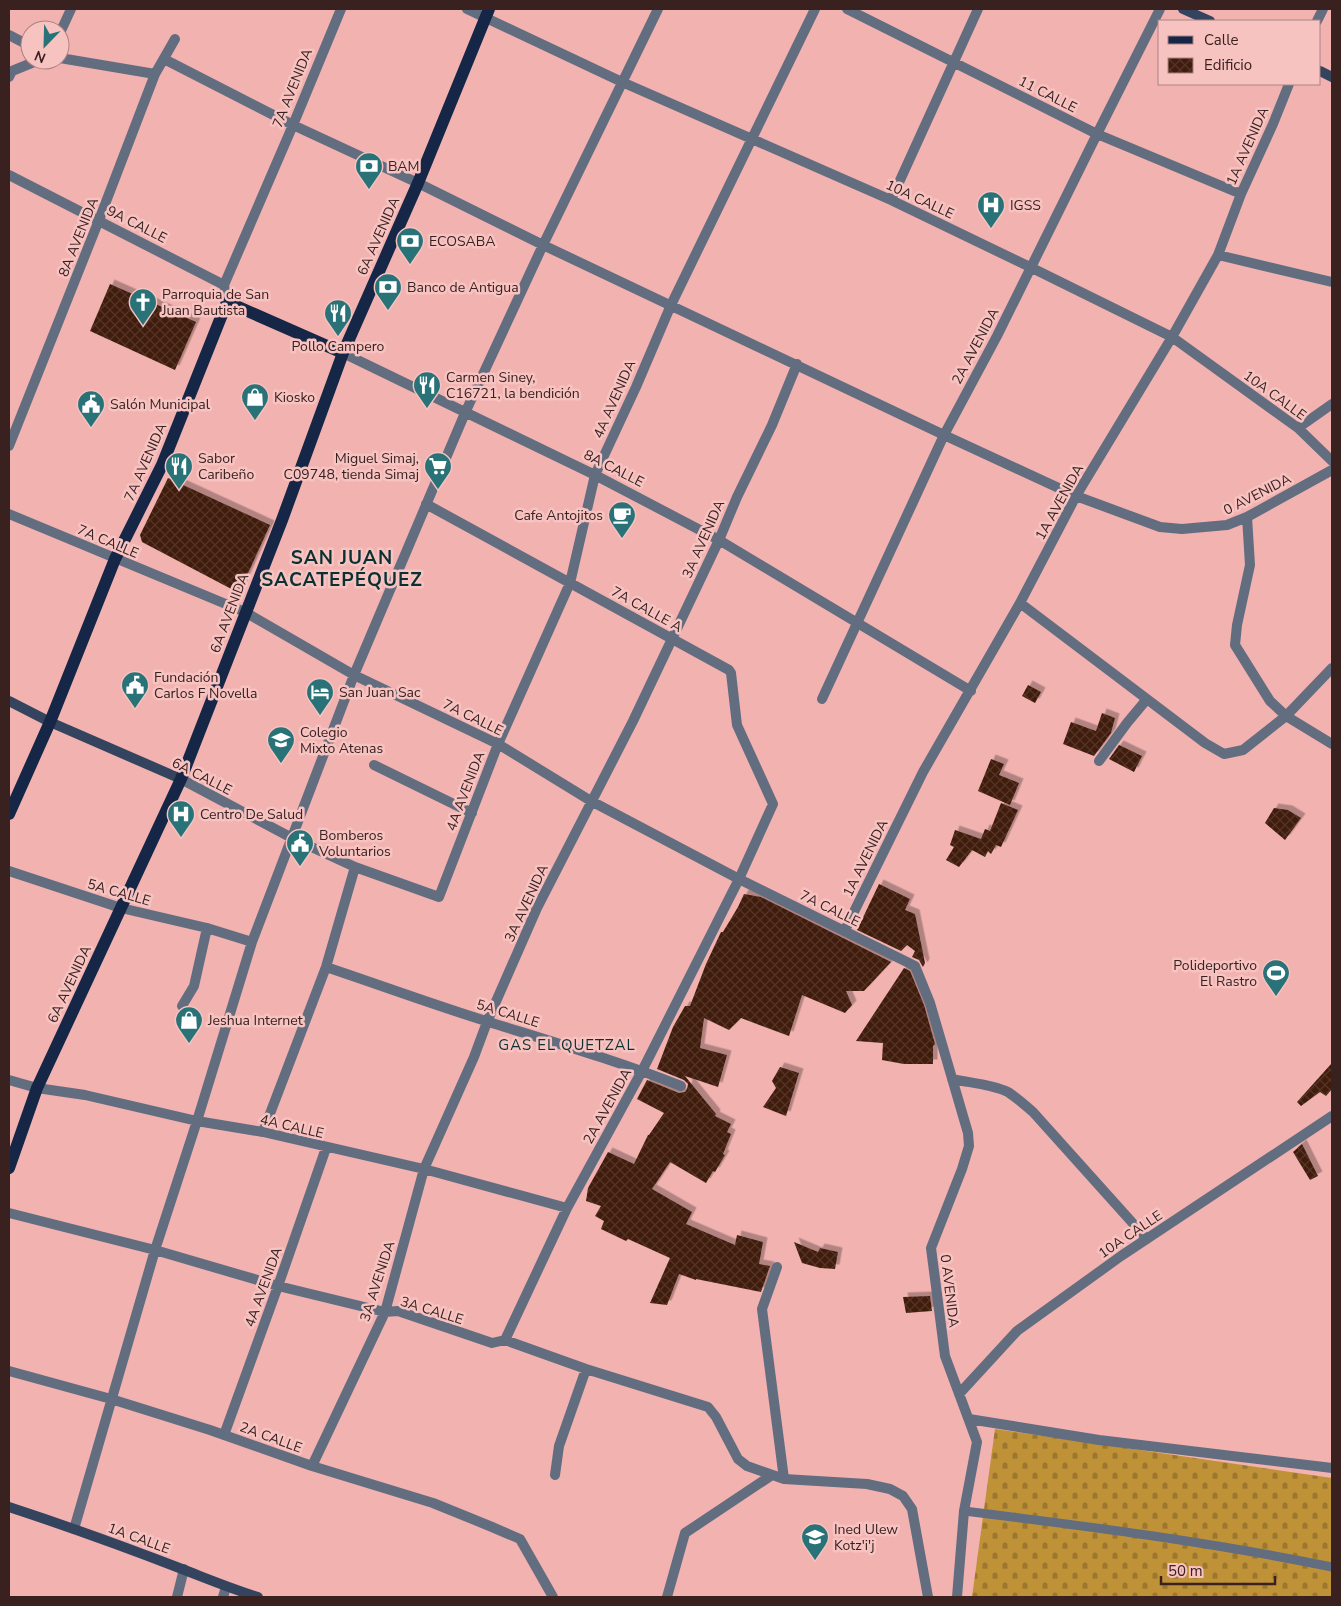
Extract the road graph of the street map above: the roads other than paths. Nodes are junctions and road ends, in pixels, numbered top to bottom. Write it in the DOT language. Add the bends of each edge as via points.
graph roads {
  1 [pos="341,9"];
  2 [pos="467,9"];
  3 [pos="658,9"];
  4 [pos="815,9"];
  5 [pos="847,9"];
  6 [pos="978,9"];
  7 [pos="1160,9"];
  8 [pos="1183,9"];
  9 [pos="487,13"];
  10 [pos="1208,20"];
  11 [pos="175,39"];
  12 [pos="164,59"];
  13 [pos="70,60"];
  14 [pos="953,62"];
  15 [pos="20,68"];
  16 [pos="155,74"];
  17 [pos="9,77"];
  18 [pos="622,82"];
  19 [pos="1288,85"];
  20 [pos="293,126"];
  21 [pos="1097,134"];
  22 [pos="752,139"];
  23 [pos="9,175"];
  24 [pos="418,183"];
  25 [pos="1241,194"];
  26 [pos="891,200"];
  27 [pos="99,220"];
  28 [pos="543,245"];
  29 [pos="1218,254"];
  30 [pos="1030,267"];
  31 [pos="1332,282"];
  32 [pos="224,285"];
  33 [pos="227,302"];
  34 [pos="671,305"];
  35 [pos="1172,337"];
  36 [pos="343,353"];
  37 [pos="797,364"];
  38 [pos="1332,404"];
  39 [pos="465,413"];
  40 [pos="1298,428"];
  41 [pos="944,434"];
  42 [pos="9,446"];
  43 [pos="1332,461"];
  44 [pos="1332,470"];
  45 [pos="595,475"];
  46 [pos="1076,496"];
  47 [pos="426,504"];
  48 [pos="9,514"];
  49 [pos="1247,517"];
  50 [pos="719,540"];
  51 [pos="115,559"];
  52 [pos="570,583"];
  53 [pos="1020,603"];
  54 [pos="245,612"];
  55 [pos="857,622"];
  56 [pos="672,639"];
  57 [pos="1332,668"];
  58 [pos="354,675"];
  59 [pos="971,691"];
  60 [pos="822,699"];
  61 [pos="1147,699"];
  62 [pos="9,701"];
  63 [pos="1286,716"];
  64 [pos="50,722"];
  65 [pos="498,744"];
  66 [pos="1332,744"];
  67 [pos="1100,761"];
  68 [pos="374,765"];
  69 [pos="181,780"];
  70 [pos="591,801"];
  71 [pos="773,804"];
  72 [pos="472,813"];
  73 [pos="9,814"];
  74 [pos="292,838"];
  75 [pos="355,867"];
  76 [pos="9,871"];
  77 [pos="738,879"];
  78 [pos="439,897"];
  79 [pos="121,908"];
  80 [pos="207,928"];
  81 [pos="845,930"];
  82 [pos="252,942"];
  83 [pos="915,966"];
  84 [pos="326,967"];
  85 [pos="182,1006"];
  86 [pos="488,1022"];
  87 [pos="642,1070"];
  88 [pos="9,1080"];
  89 [pos="952,1080"];
  90 [pos="681,1086"];
  91 [pos="37,1088"];
  92 [pos="1332,1116"];
  93 [pos="197,1121"];
  94 [pos="263,1132"];
  95 [pos="326,1148"];
  96 [pos="9,1168"];
  97 [pos="424,1169"];
  98 [pos="567,1208"];
  99 [pos="9,1213"];
  100 [pos="1147,1239"];
  101 [pos="155,1250"];
  102 [pos="777,1267"];
  103 [pos="278,1286"];
  104 [pos="385,1312"];
  105 [pos="506,1340"];
  106 [pos="586,1369"];
  107 [pos="9,1371"];
  108 [pos="959,1394"];
  109 [pos="111,1399"];
  110 [pos="969,1419"];
  111 [pos="224,1435"];
  112 [pos="312,1466"];
  113 [pos="1332,1468"];
  114 [pos="555,1475"];
  115 [pos="772,1475"];
  116 [pos="784,1479"];
  117 [pos="9,1507"];
  118 [pos="964,1512"];
  119 [pos="74,1529"];
  120 [pos="1332,1566"];
  121 [pos="184,1569"];
  122 [pos="225,1592"];
  123 [pos="245,1595"];
  124 [pos="177,1597"];
  125 [pos="258,1597"];
  126 [pos="554,1597"];
  127 [pos="667,1597"];
  128 [pos="928,1597"];
  129 [pos="957,1597"];
  1 -- 20 [label="street, 7A AVENIDA"];
  2 -- 9 [label="street, 10A CALLE"];
  3 -- 18 [label="street"];
  4 -- 22 [label="street, 4A AVENIDA"];
  5 -- 14 [label="street, 11 CALLE"];
  6 -- 14 [label="street"];
  7 -- 21 [label="street, 2A AVENIDA"];
  8 -- 10 [label="street"];
  9 -- 18 [label="street, 10A CALLE"];
  9 -- 24 [label="main road, 6A AVENIDA"];
  11 -- 12 [label="street, 8A AVENIDA"];
  12 -- 16 [label="street, 8A AVENIDA"];
  12 -- 20 [label="street, 0 AVENIDA"];
  13 -- 16 [label="street"];
  14 -- 21 [label="street, 11 CALLE"];
  14 -- 26 [label="street"];
  15 -- 17 [label="street" via="12,71"];
  16 -- 27 [label="street, 8A AVENIDA"];
  18 -- 22 [label="street, 10A CALLE"];
  18 -- 28 [label="street"];
  19 -- 25 [label="street, 1A AVENIDA"];
  20 -- 24 [label="street, 0 AVENIDA"];
  20 -- 32 [label="street, 7A AVENIDA"];
  21 -- 25 [label="street, 11 CALLE"];
  21 -- 30 [label="street, 2A AVENIDA"];
  22 -- 26 [label="street, 10A CALLE"];
  22 -- 34 [label="street, 4A AVENIDA"];
  23 -- 27 [label="street, 9A CALLE"];
  24 -- 28 [label="street, 0 AVENIDA"];
  24 -- 36 [label="main road, 6A AVENIDA"];
  25 -- 29 [label="street, 1A AVENIDA"];
  26 -- 30 [label="street, 10A CALLE"];
  27 -- 32 [label="street, 9A CALLE"];
  27 -- 42 [label="street, 8A AVENIDA"];
  28 -- 34 [label="street, 0 AVENIDA"];
  28 -- 39 [label="street"];
  29 -- 31 [label="street"];
  29 -- 35 [label="street, 1A AVENIDA"];
  30 -- 35 [label="street, 10A CALLE"];
  30 -- 41 [label="street, 2A AVENIDA"];
  32 -- 33 [label="street"];
  33 -- 36 [label="main road, 8A CALLE"];
  33 -- 51 [label="main road, 7A AVENIDA" via="162,466"];
  34 -- 37 [label="street, 0 AVENIDA"];
  34 -- 45 [label="street, 4A AVENIDA"];
  35 -- 40 [label="street, 10A CALLE"];
  35 -- 46 [label="street, 1A AVENIDA"];
  36 -- 39 [label="street, 8A CALLE"];
  36 -- 54 [label="main road, 6A AVENIDA"];
  37 -- 41 [label="street, 0 AVENIDA"];
  37 -- 50 [label="street, 3A AVENIDA"];
  38 -- 40 [label="street"];
  39 -- 45 [label="street, 8A CALLE"];
  39 -- 47 [label="street"];
  40 -- 43 [label="street, 10A CALLE"];
  41 -- 46 [label="street, 0 AVENIDA"];
  41 -- 55 [label="street, 2A AVENIDA"];
  44 -- 49 [label="street, 0 AVENIDA"];
  45 -- 50 [label="street, 8A CALLE"];
  45 -- 52 [label="street, 4A AVENIDA"];
  46 -- 49 [label="street, 0 AVENIDA" via="1160,527 1182,529 1226,525"];
  46 -- 53 [label="street, 1A AVENIDA"];
  47 -- 52 [label="street, 7A CALLE A"];
  47 -- 58 [label="street"];
  48 -- 51 [label="street, 7A CALLE"];
  49 -- 63 [label="street" via="1250,565 1236,645 1270,701"];
  50 -- 55 [label="street, 8A CALLE"];
  50 -- 56 [label="street, 3A AVENIDA"];
  51 -- 54 [label="street, 7A CALLE"];
  51 -- 64 [label="main road, 7A AVENIDA"];
  52 -- 56 [label="street, 7A CALLE A"];
  52 -- 65 [label="street, 4A AVENIDA"];
  53 -- 59 [label="street, 1A AVENIDA"];
  53 -- 61 [label="street"];
  54 -- 58 [label="street, 7A CALLE"];
  54 -- 69 [label="main road, 6A AVENIDA"];
  55 -- 59 [label="street, 8A CALLE"];
  55 -- 60 [label="street, 2A AVENIDA"];
  56 -- 70 [label="street, 3A AVENIDA"];
  56 -- 71 [label="street, 7A CALLE A" via="731,673 737,725"];
  57 -- 63 [label="street"];
  58 -- 65 [label="street, 7A CALLE"];
  58 -- 74 [label="street"];
  59 -- 81 [label="street, 1A AVENIDA" via="923,772"];
  61 -- 63 [label="street" via="1224,754 1243,750"];
  61 -- 67 [label="street"];
  62 -- 64 [label="street, 6A CALLE"];
  63 -- 66 [label="street"];
  64 -- 69 [label="street, 6A CALLE"];
  64 -- 73 [label="main road, 7A AVENIDA"];
  65 -- 70 [label="street, 7A CALLE"];
  65 -- 72 [label="street, 4A AVENIDA"];
  68 -- 72 [label="street"];
  69 -- 74 [label="street, 6A CALLE"];
  69 -- 79 [label="main road, 6A AVENIDA"];
  70 -- 77 [label="street, 7A CALLE"];
  70 -- 86 [label="street, 3A AVENIDA" via="537,908"];
  71 -- 77 [label="street, 2A AVENIDA"];
  72 -- 78 [label="street, 4A AVENIDA"];
  74 -- 75 [label="street, 6A CALLE"];
  74 -- 82 [label="street"];
  75 -- 78 [label="street, 6A CALLE"];
  75 -- 84 [label="street"];
  76 -- 79 [label="street, 5A CALLE"];
  77 -- 81 [label="street, 7A CALLE"];
  77 -- 87 [label="street, 2A AVENIDA"];
  79 -- 80 [label="street, 5A CALLE"];
  79 -- 91 [label="main road, 6A AVENIDA"];
  80 -- 82 [label="street, 5A CALLE"];
  80 -- 85 [label="street" via="194,986"];
  81 -- 83 [label="street, 7A CALLE"];
  82 -- 93 [label="street"];
  83 -- 89 [label="street, 0 AVENIDA" via="930,1003"];
  84 -- 86 [label="street, 5A CALLE"];
  84 -- 94 [label="street"];
  86 -- 87 [label="street, 5A CALLE"];
  86 -- 97 [label="street, 3A AVENIDA"];
  87 -- 90 [label="street, 5A CALLE"];
  87 -- 98 [label="street, 2A AVENIDA"];
  88 -- 91 [label="street, 4A CALLE"];
  89 -- 100 [label="street" via="994,1087 1021,1102"];
  89 -- 108 [label="street, 0 AVENIDA" via="969,1146 931,1248 945,1356"];
  91 -- 93 [label="street, 4A CALLE" via="86,1095"];
  91 -- 96 [label="main road, 6A AVENIDA"];
  92 -- 100 [label="street, 10A CALLE"];
  93 -- 94 [label="street, 4A CALLE"];
  93 -- 101 [label="street"];
  94 -- 95 [label="street, 4A CALLE"];
  95 -- 97 [label="street, 4A CALLE"];
  95 -- 103 [label="street, 4A AVENIDA"];
  97 -- 98 [label="street, 4A CALLE"];
  97 -- 104 [label="street, 3A AVENIDA"];
  98 -- 105 [label="street, 2A AVENIDA"];
  99 -- 101 [label="street, 3A CALLE"];
  100 -- 108 [label="street, 10A CALLE" via="1017,1331"];
  101 -- 103 [label="street, 3A CALLE"];
  101 -- 109 [label="street"];
  102 -- 116 [label="street" via="762,1309"];
  103 -- 104 [label="street, 3A CALLE"];
  103 -- 111 [label="street, 4A AVENIDA"];
  104 -- 105 [label="street, 3A CALLE" via="398,1311 492,1343"];
  104 -- 112 [label="street, 3A AVENIDA"];
  105 -- 106 [label="street, 3A CALLE"];
  106 -- 114 [label="street" via="559,1446"];
  106 -- 115 [label="street, 3A CALLE" via="708,1407 738,1459 747,1466"];
  107 -- 109 [label="street, 2A CALLE"];
  108 -- 110 [label="street, 0 AVENIDA"];
  109 -- 111 [label="street, 2A CALLE"];
  109 -- 119 [label="street"];
  110 -- 113 [label="street" via="1099,1440"];
  110 -- 118 [label="street, 0 AVENIDA" via="977,1442"];
  111 -- 112 [label="street, 2A CALLE"];
  112 -- 126 [label="street, 2A CALLE" via="433,1503 520,1539"];
  115 -- 116 [label="street, 3A CALLE"];
  115 -- 127 [label="street" via="686,1533"];
  116 -- 128 [label="street, 3A CALLE" via="867,1484 903,1496 912,1509"];
  117 -- 119 [label="street, 1A CALLE"];
  118 -- 120 [label="lane" via="1124,1531"];
  118 -- 129 [label="street, 0 AVENIDA"];
  119 -- 121 [label="street, 1A CALLE"];
  121 -- 122 [label="street, 1A CALLE"];
  121 -- 124 [label="street"];
  122 -- 123 [label="street, 1A CALLE"];
  123 -- 125 [label="street, 1A CALLE"];
}
